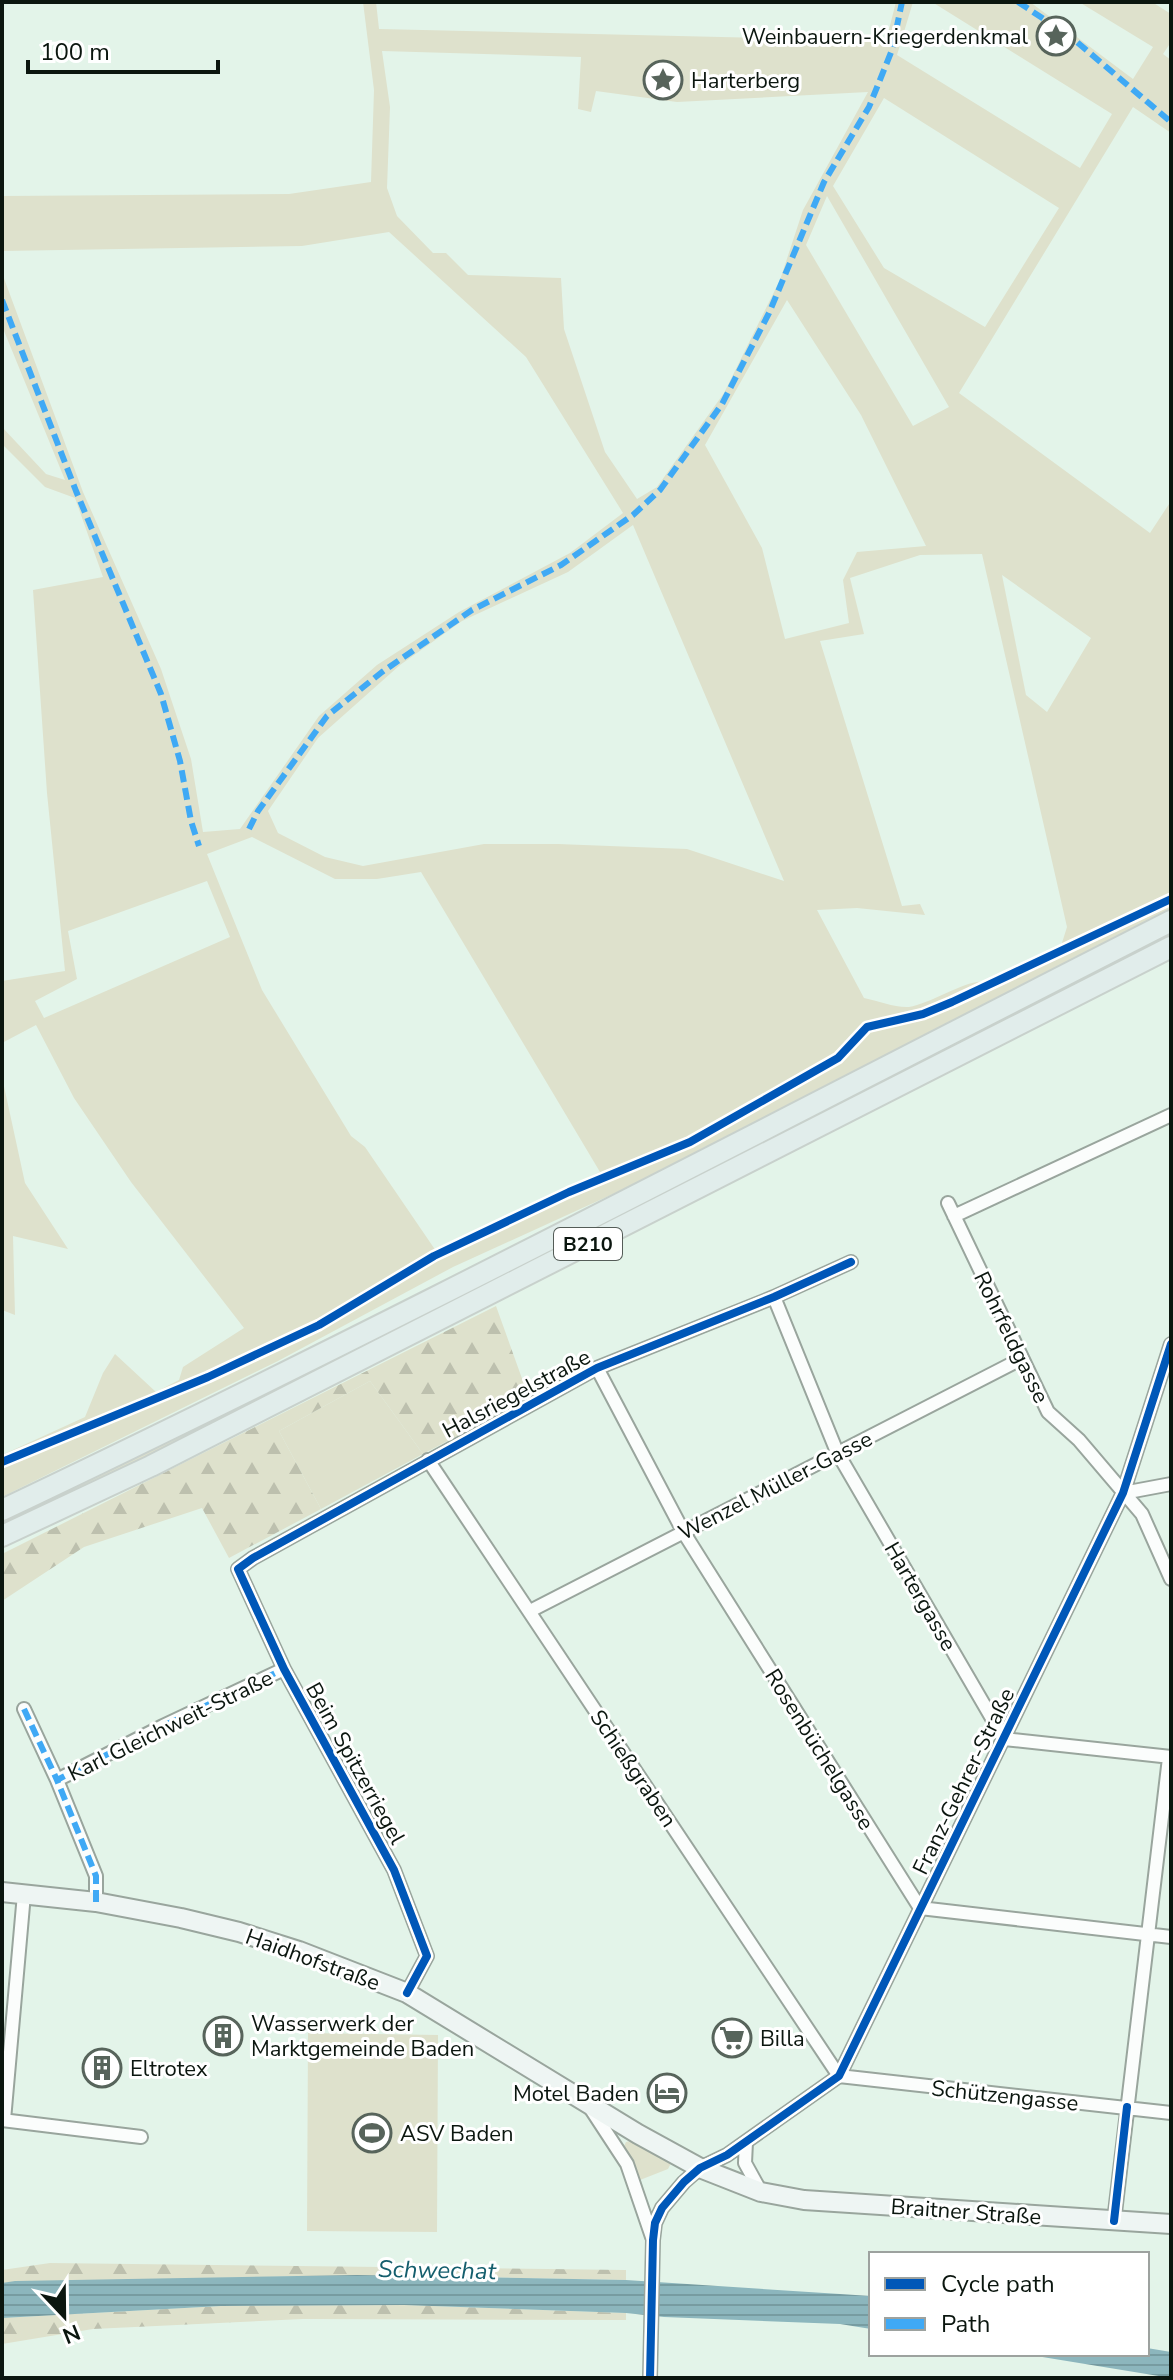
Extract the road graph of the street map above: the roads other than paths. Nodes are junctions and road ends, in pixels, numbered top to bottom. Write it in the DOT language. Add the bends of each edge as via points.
graph roads {
  1 [pos="1171,921"];
  2 [pos="1171,947"];
  3 [pos="1171,1115"];
  4 [pos="948,1203"];
  5 [pos="954,1216"];
  6 [pos="851,1262"];
  7 [pos="774,1297"];
  8 [pos="1171,1344"];
  9 [pos="1021,1359"];
  10 [pos="597,1368"];
  11 [pos="837,1452"];
  12 [pos="428,1460"];
  13 [pos="1171,1484"];
  14 [pos="1123,1493"];
  15 [pos="2,1510"];
  16 [pos="684,1533"];
  17 [pos="2,1536"];
  18 [pos="253,1558"];
  19 [pos="1171,1579"];
  20 [pos="530,1611"];
  21 [pos="284,1669"];
  22 [pos="24,1709"];
  23 [pos="1004,1739"];
  24 [pos="1170,1758"];
  25 [pos="57,1780"];
  26 [pos="2,1892"];
  27 [pos="24,1894"];
  28 [pos="96,1902"];
  29 [pos="920,1908"];
  30 [pos="1150,1935"];
  31 [pos="1171,1937"];
  32 [pos="407,1993"];
  33 [pos="839,2076"];
  34 [pos="586,2101"];
  35 [pos="1127,2107"];
  36 [pos="1171,2113"];
  37 [pos="3,2120"];
  38 [pos="141,2137"];
  39 [pos="746,2142"];
  40 [pos="700,2168"];
  41 [pos="761,2192"];
  42 [pos="1114,2221"];
  43 [pos="1171,2224"];
  44 [pos="653,2240"];
  45 [pos="650,2378"];
  1 -- 15 [label="main road, B210" via="341,1344"];
  2 -- 17 [label="main road, B210" via="232,1425"];
  3 -- 5 [label="street"];
  4 -- 5 [label="street, Rohrfeldgasse"];
  5 -- 9 [label="street, Rohrfeldgasse"];
  6 -- 7 [label="street, Halsriegelstraße"];
  7 -- 10 [label="street, Halsriegelstraße"];
  7 -- 11 [label="street, Hartergasse"];
  8 -- 14 [label="street, Franz-Gehrer-Straße"];
  9 -- 11 [label="street, Wenzel Müller-Gasse"];
  9 -- 14 [label="street, Rohrfeldgasse" via="1048,1412"];
  10 -- 12 [label="street, Halsriegelstraße"];
  10 -- 16 [label="street, Rosenbüchelgasse"];
  11 -- 16 [label="street, Wenzel Müller-Gasse"];
  11 -- 23 [label="street, Hartergasse"];
  12 -- 18 [label="street, Halsriegelstraße"];
  12 -- 20 [label="street, Schießgraben"];
  13 -- 14 [label="street"];
  14 -- 19 [label="street, Rohrfeldgasse" via="1142,1514"];
  14 -- 23 [label="street, Franz-Gehrer-Straße"];
  16 -- 20 [label="street, Wenzel Müller-Gasse"];
  16 -- 29 [label="street, Rosenbüchelgasse"];
  18 -- 21 [label="street, Beim Spitzerriegel" via="238,1569"];
  20 -- 33 [label="street, Schießgraben"];
  21 -- 25 [label="street, Karl Gleichweit-Straße"];
  21 -- 32 [label="street, Beim Spitzerriegel" via="394,1870 427,1956"];
  22 -- 25 [label="street, Karl Gleichweit-Straße"];
  23 -- 24 [label="street"];
  23 -- 29 [label="street, Franz-Gehrer-Straße"];
  24 -- 30 [label="street"];
  25 -- 28 [label="street, Karl Gleichweit-Straße" via="96,1876"];
  26 -- 27 [label="main road, Haidhofstraße"];
  27 -- 28 [label="main road, Haidhofstraße"];
  27 -- 37 [label="street"];
  28 -- 32 [label="main road, Haidhofstraße" via="239,1932"];
  29 -- 30 [label="street"];
  29 -- 33 [label="street, Franz-Gehrer-Straße"];
  30 -- 31 [label="street"];
  30 -- 35 [label="street"];
  32 -- 34 [label="main road, Haidhofstraße"];
  33 -- 35 [label="street, Schützengasse"];
  33 -- 39 [label="street, Franz-Gehrer-Straße"];
  34 -- 40 [label="main road, Braitner Straße"];
  34 -- 44 [label="street, Haidhofstraße" via="627,2164"];
  35 -- 36 [label="street, Schützengasse"];
  35 -- 42 [label="street"];
  37 -- 38 [label="street"];
  39 -- 40 [label="street, Franz-Gehrer-Straße"];
  39 -- 41 [label="street" via="745,2163"];
  40 -- 41 [label="main road, Braitner Straße"];
  40 -- 44 [label="street, Franz-Gehrer-Straße" via="662,2208"];
  41 -- 42 [label="main road, Braitner Straße" via="804,2200"];
  42 -- 43 [label="main road, Braitner Straße"];
  44 -- 45 [label="street"];
}
